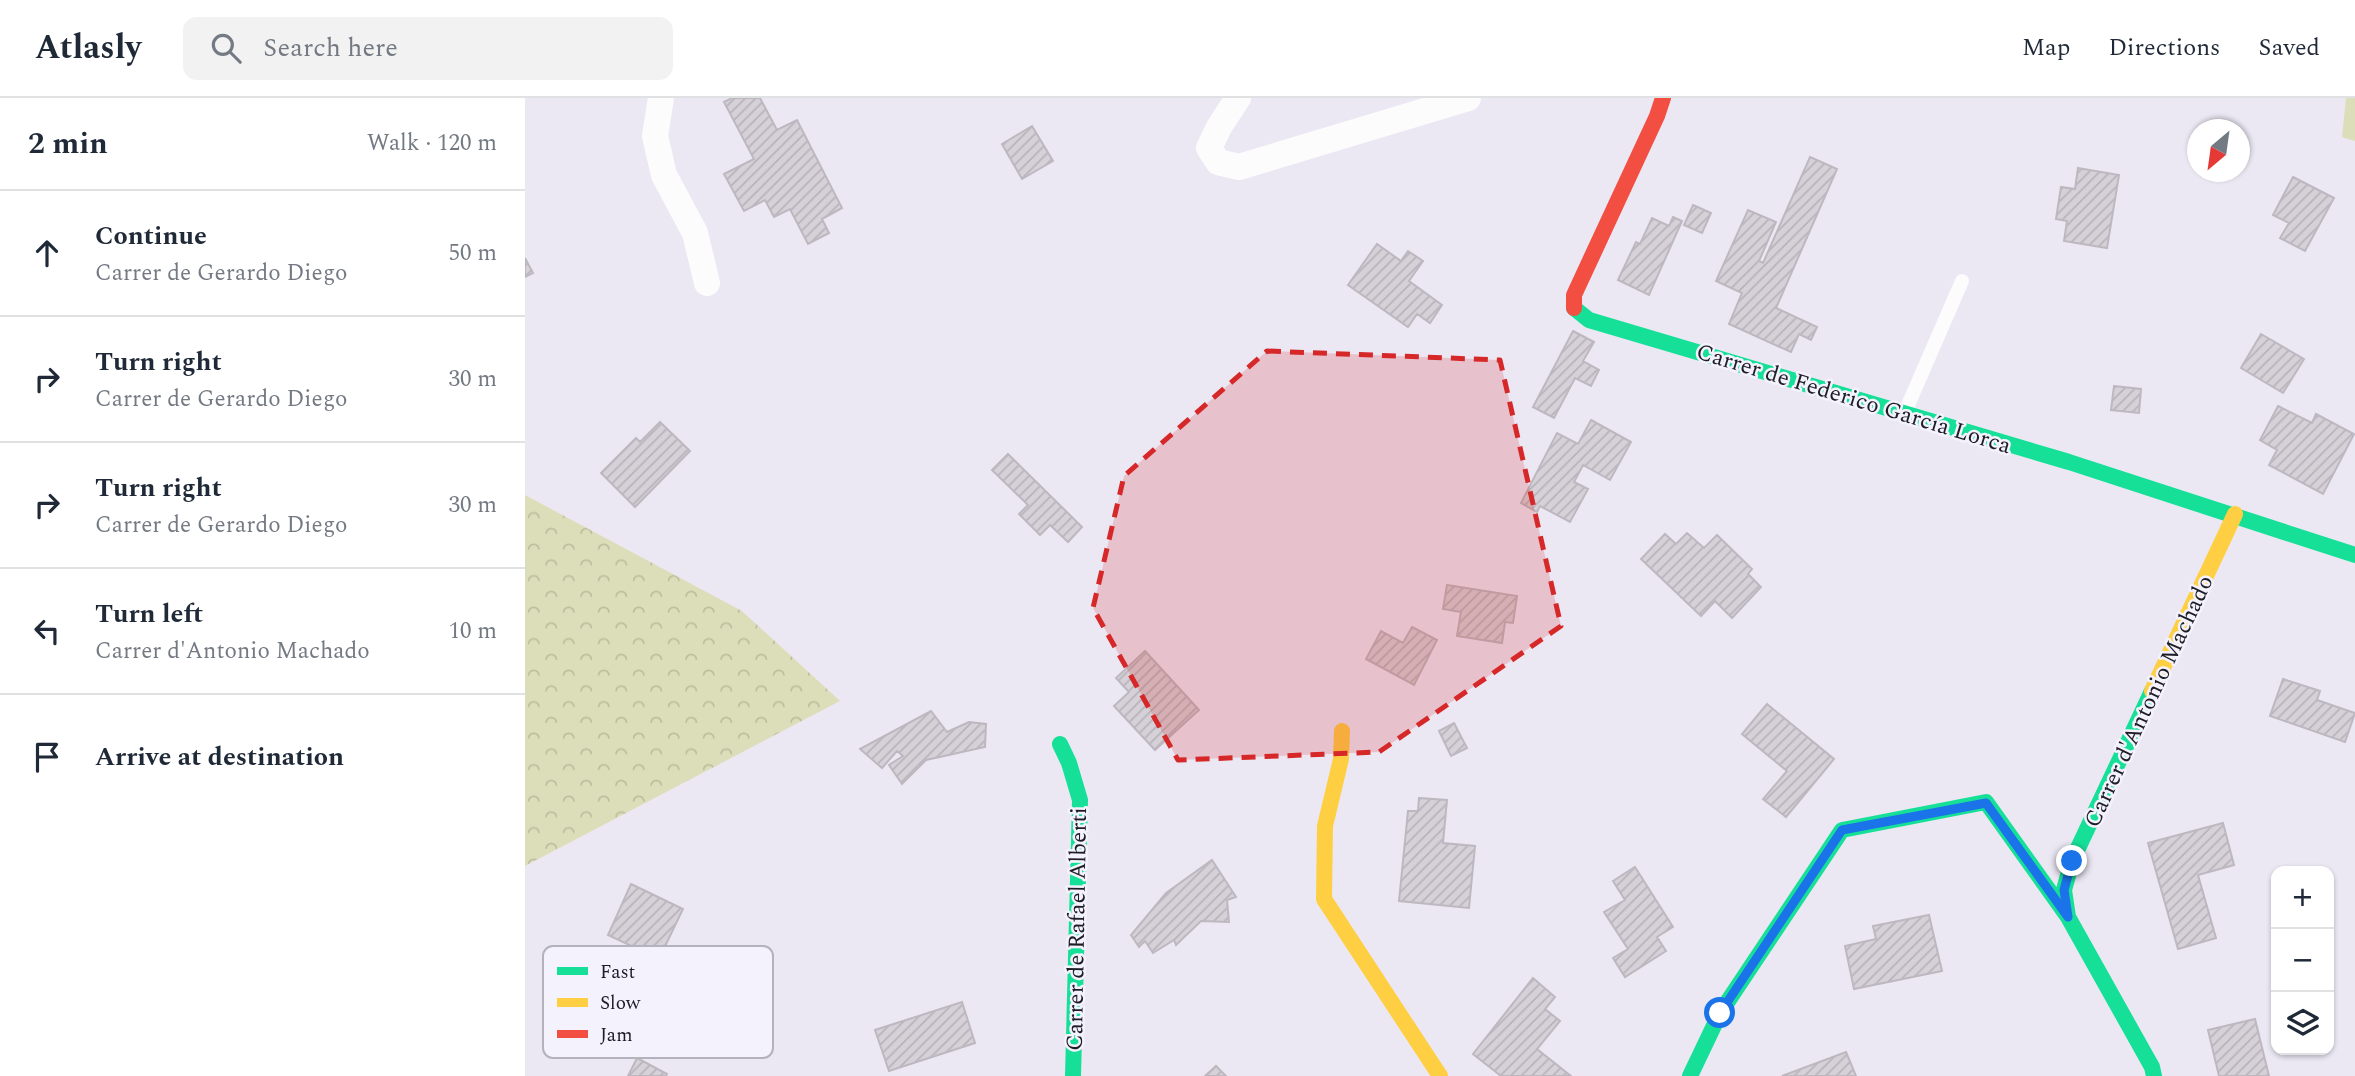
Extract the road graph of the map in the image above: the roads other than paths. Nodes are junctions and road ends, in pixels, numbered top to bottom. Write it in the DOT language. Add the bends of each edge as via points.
graph roads {
  1 [pos="661,98"];
  2 [pos="1238,98"];
  3 [pos="1468,98"];
  4 [pos="1663,98"];
  5 [pos="1962,281"];
  6 [pos="707,284"];
  7 [pos="1904,413"];
  8 [pos="2235,514"];
  9 [pos="2355,555"];
  10 [pos="1342,731"];
  11 [pos="1060,744"];
  12 [pos="2068,917"];
  13 [pos="1073,1076"];
  14 [pos="1440,1076"];
  15 [pos="1690,1076"];
  16 [pos="2154,1076"];
  1 -- 6 [label="street" via="655,136 664,175 695,233"];
  2 -- 3 [label="street" via="1209,148 1218,162 1239,167"];
  4 -- 7 [label="street, Carrer de Federico García Lorca" via="1574,295 1574,310 1589,320"];
  5 -- 7 [label="lane"];
  7 -- 8 [label="street, Carrer de Federico García Lorca"];
  8 -- 9 [label="street, Carrer de Federico García Lorca"];
  8 -- 12 [label="street, Carrer d'Antonio Machado" via="2072,861 2064,890"];
  10 -- 14 [label="street" via="1342,759 1325,826 1324,899"];
  11 -- 13 [label="street, Carrer de Rafael Alberti" via="1080,800"];
  12 -- 15 [label="street" via="1986,803 1842,830 1720,1013"];
  12 -- 16 [label="street, Carrer d'Antonio Machado"];
}
